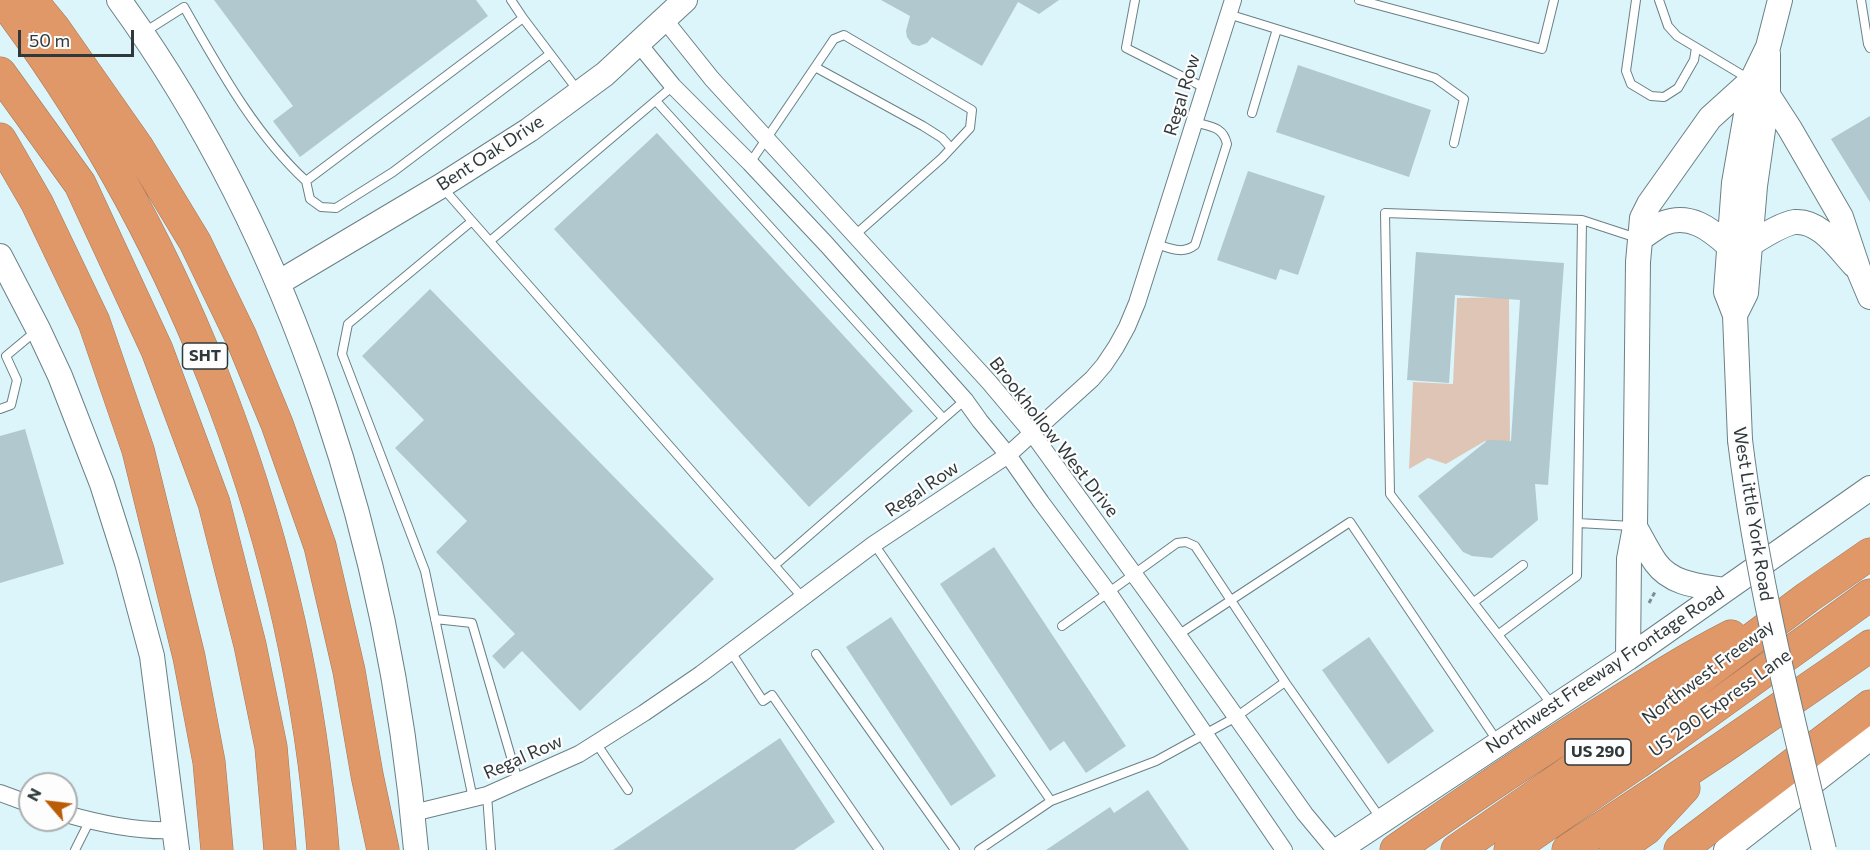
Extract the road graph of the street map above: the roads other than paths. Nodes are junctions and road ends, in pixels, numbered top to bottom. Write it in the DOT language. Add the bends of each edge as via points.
graph roads {
  1 [pos="3,0"];
  2 [pos="31,0"];
  3 [pos="119,0"];
  4 [pos="511,0"];
  5 [pos="685,0"];
  6 [pos="1135,0"];
  7 [pos="1359,0"];
  8 [pos="1554,0"];
  9 [pos="1636,0"];
  10 [pos="1659,0"];
  11 [pos="1780,0"];
  12 [pos="1861,1"];
  13 [pos="1870,6"];
  14 [pos="1231,7"];
  15 [pos="523,18"];
  16 [pos="664,19"];
  17 [pos="1277,29"];
  18 [pos="143,33"];
  19 [pos="638,43"];
  20 [pos="1696,48"];
  21 [pos="1870,48"];
  22 [pos="550,54"];
  23 [pos="815,67"];
  24 [pos="0,73"];
  25 [pos="674,86"];
  26 [pos="1205,88"];
  27 [pos="1760,88"];
  28 [pos="580,93"];
  29 [pos="656,100"];
  30 [pos="1252,113"];
  31 [pos="1194,122"];
  32 [pos="767,138"];
  33 [pos="0,139"];
  34 [pos="1454,143"];
  35 [pos="951,148"];
  36 [pos="750,163"];
  37 [pos="306,181"];
  38 [pos="441,186"];
  39 [pos="1582,220"];
  40 [pos="472,221"];
  41 [pos="855,235"];
  42 [pos="1640,239"];
  43 [pos="490,241"];
  44 [pos="1156,244"];
  45 [pos="1739,245"];
  46 [pos="1865,269"];
  47 [pos="4,271"];
  48 [pos="278,283"];
  49 [pos="1870,297"];
  50 [pos="916,303"];
  51 [pos="894,322"];
  52 [pos="38,329"];
  53 [pos="964,400"];
  54 [pos="0,409"];
  55 [pos="943,418"];
  56 [pos="1032,433"];
  57 [pos="1008,455"];
  58 [pos="1870,488"];
  59 [pos="1578,523"];
  60 [pos="1635,527"];
  61 [pos="874,544"];
  62 [pos="1870,554"];
  63 [pos="774,565"];
  64 [pos="1523,565"];
  65 [pos="1134,573"];
  66 [pos="1724,590"];
  67 [pos="1108,592"];
  68 [pos="1870,595"];
  69 [pos="1808,597"];
  70 [pos="803,598"];
  71 [pos="1230,600"];
  72 [pos="1474,602"];
  73 [pos="435,619"];
  74 [pos="1062,626"];
  75 [pos="1499,634"];
  76 [pos="1178,635"];
  77 [pos="1870,646"];
  78 [pos="731,652"];
  79 [pos="816,654"];
  80 [pos="1628,658"];
  81 [pos="1285,682"];
  82 [pos="1554,706"];
  83 [pos="1870,706"];
  84 [pos="1236,717"];
  85 [pos="1205,732"];
  86 [pos="1870,738"];
  87 [pos="1498,742"];
  88 [pos="596,743"];
  89 [pos="1722,748"];
  90 [pos="1844,757"];
  91 [pos="1870,758"];
  92 [pos="367,775"];
  93 [pos="518,781"];
  94 [pos="628,790"];
  95 [pos="0,793"];
  96 [pos="480,797"];
  97 [pos="18,800"];
  98 [pos="1051,801"];
  99 [pos="413,813"];
  100 [pos="78,817"];
  101 [pos="90,820"];
  102 [pos="1381,820"];
  103 [pos="176,840"];
  104 [pos="75,850"];
  105 [pos="217,850"];
  106 [pos="280,850"];
  107 [pos="322,850"];
  108 [pos="369,850"];
  109 [pos="383,850"];
  110 [pos="416,850"];
  111 [pos="491,850"];
  112 [pos="879,850"];
  113 [pos="955,850"];
  114 [pos="979,850"];
  115 [pos="1284,850"];
  116 [pos="1336,850"];
  117 [pos="1396,850"];
  118 [pos="1457,850"];
  119 [pos="1510,850"];
  120 [pos="1568,850"];
  121 [pos="1616,850"];
  122 [pos="1680,850"];
  123 [pos="1726,850"];
  124 [pos="1824,850"];
  1 -- 107 [label="highway, SHT" via="70,96 122,183 165,266 211,370 248,473 292,637 312,752"];
  2 -- 92 [label="highway" via="138,148 195,242 241,337 320,546 349,671"];
  3 -- 18 [label="main road"];
  4 -- 15 [label="lane"];
  5 -- 16 [label="main road, Bent Oak Drive"];
  6 -- 26 [label="lane" via="1126,48"];
  7 -- 8 [label="lane" via="1542,48"];
  9 -- 20 [label="lane" via="1626,71 1631,84 1651,96 1664,97 1678,88 1694,60"];
  10 -- 20 [label="lane" via="1668,26"];
  11 -- 27 [label="main road, West Little York Road"];
  12 -- 13 [label="lane"];
  12 -- 21 [label="lane"];
  14 -- 17 [label="lane"];
  14 -- 26 [label="street, Regal Row"];
  15 -- 22 [label="lane"];
  15 -- 37 [label="lane"];
  16 -- 19 [label="main road, Bent Oak Drive"];
  16 -- 32 [label="street, Brookhollow West Drive"];
  17 -- 30 [label="lane"];
  17 -- 34 [label="lane" via="1435,78 1464,99"];
  18 -- 37 [label="lane" via="184,7 264,136"];
  18 -- 48 [label="main road" via="217,156"];
  19 -- 25 [label="street"];
  19 -- 28 [label="main road, Bent Oak Drive"];
  20 -- 27 [label="lane"];
  22 -- 28 [label="lane"];
  22 -- 37 [label="lane" via="393,172 336,208 321,207 310,199"];
  23 -- 32 [label="lane"];
  23 -- 35 [label="lane" via="923,126"];
  23 -- 35 [label="lane" via="834,39 844,35 972,110 970,128"];
  24 -- 106 [label="highway, SHT" via="80,184 156,350 213,503 250,645 271,747"];
  25 -- 29 [label="lane"];
  25 -- 36 [label="street"];
  26 -- 31 [label="street, Regal Row"];
  27 -- 42 [label="main road" via="1710,117 1649,204 1642,218"];
  27 -- 45 [label="main road, West Little York Road" via="1734,183"];
  27 -- 46 [label="main road" via="1790,129 1841,217"];
  28 -- 38 [label="main road, Bent Oak Drive"];
  29 -- 43 [label="lane"];
  29 -- 55 [label="lane"];
  31 -- 44 [label="street, Regal Row"];
  31 -- 44 [label="lane" via="1219,129 1227,144 1195,245 1180,251"];
  32 -- 36 [label="lane"];
  32 -- 41 [label="street, Brookhollow West Drive"];
  33 -- 105 [label="highway" via="94,322 138,450 189,657 209,762"];
  35 -- 41 [label="lane"];
  36 -- 51 [label="street"];
  38 -- 40 [label="lane"];
  38 -- 48 [label="main road, Bent Oak Drive"];
  39 -- 42 [label="lane"];
  39 -- 59 [label="lane"];
  39 -- 72 [label="lane" via="1385,213 1390,494"];
  40 -- 43 [label="lane"];
  40 -- 73 [label="lane" via="348,324 342,354 425,571"];
  41 -- 50 [label="street, Brookhollow West Drive"];
  42 -- 45 [label="main road" via="1663,223 1678,220 1694,222"];
  42 -- 60 [label="main road"];
  43 -- 63 [label="lane"];
  44 -- 56 [label="street, Regal Row" via="1134,311 1116,347 1092,379"];
  45 -- 46 [label="main road" via="1796,222 1811,225 1826,235"];
  45 -- 124 [label="main road, West Little York Road, bridge" via="1726,292 1735,315 1740,440 1747,496 1781,674"];
  46 -- 49 [label="main road"];
  47 -- 52 [label="main road"];
  48 -- 99 [label="main road" via="332,432 370,566 395,683"];
  50 -- 51 [label="street"];
  50 -- 56 [label="street, Brookhollow West Drive"];
  51 -- 53 [label="street"];
  52 -- 54 [label="lane" via="6,356 17,380 11,405"];
  52 -- 103 [label="main road" via="102,484 147,633"];
  53 -- 55 [label="lane"];
  53 -- 57 [label="street"];
  55 -- 63 [label="lane"];
  56 -- 57 [label="street, Regal Row"];
  56 -- 65 [label="street, Brookhollow West Drive"];
  57 -- 61 [label="street, Regal Row"];
  57 -- 67 [label="street"];
  58 -- 66 [label="main road, Northwest Freeway Frontage Road"];
  59 -- 60 [label="lane"];
  59 -- 75 [label="lane" via="1577,576"];
  60 -- 66 [label="main road" via="1657,565 1672,577"];
  60 -- 80 [label="main road" via="1629,559"];
  61 -- 70 [label="street, Regal Row"];
  61 -- 98 [label="lane"];
  62 -- 69 [label="highway, Northwest Freeway / US 290"];
  63 -- 70 [label="lane"];
  64 -- 72 [label="lane"];
  65 -- 67 [label="lane"];
  65 -- 71 [label="lane" via="1177,543 1186,542 1195,546"];
  65 -- 76 [label="street, Brookhollow West Drive"];
  66 -- 80 [label="main road, Northwest Freeway Frontage Road"];
  67 -- 74 [label="lane"];
  67 -- 85 [label="street"];
  68 -- 119 [label="highway, US 290 Express Lane"];
  69 -- 117 [label="highway" via="1692,656 1555,742"];
  69 -- 118 [label="highway, Northwest Freeway / US 290" via="1640,723"];
  70 -- 78 [label="street, Regal Row"];
  71 -- 76 [label="lane"];
  71 -- 81 [label="lane"];
  71 -- 87 [label="lane" via="1350,522"];
  72 -- 75 [label="lane"];
  73 -- 93 [label="lane" via="472,623"];
  73 -- 96 [label="lane"];
  75 -- 82 [label="lane"];
  76 -- 84 [label="street, Brookhollow West Drive"];
  77 -- 89 [label="highway"];
  78 -- 88 [label="street, Regal Row"];
  78 -- 112 [label="lane" via="763,701 772,695"];
  79 -- 113 [label="lane"];
  80 -- 82 [label="main road, Northwest Freeway Frontage Road"];
  81 -- 84 [label="lane"];
  81 -- 102 [label="lane"];
  82 -- 87 [label="main road, Northwest Freeway Frontage Road"];
  83 -- 122 [label="highway"];
  84 -- 85 [label="lane"];
  84 -- 116 [label="street, Brookhollow West Drive" via="1305,814"];
  85 -- 98 [label="lane" via="1156,761"];
  85 -- 115 [label="street"];
  86 -- 90 [label="main road"];
  87 -- 102 [label="main road, Northwest Freeway Frontage Road"];
  88 -- 93 [label="street, Regal Row"];
  88 -- 94 [label="lane"];
  89 -- 120 [label="highway"];
  89 -- 121 [label="highway" via="1646,829"];
  90 -- 91 [label="main road"];
  90 -- 123 [label="main road"];
  92 -- 108 [label="highway"];
  92 -- 109 [label="highway"];
  93 -- 96 [label="street, Regal Row"];
  95 -- 97 [label="street"];
  96 -- 99 [label="street, Regal Row"];
  96 -- 111 [label="lane"];
  98 -- 114 [label="lane"];
  99 -- 110 [label="main road"];
  100 -- 101 [label="street"];
  101 -- 103 [label="street" via="157,831"];
  101 -- 104 [label="lane"];
  102 -- 116 [label="main road, Northwest Freeway Frontage Road"];
}
